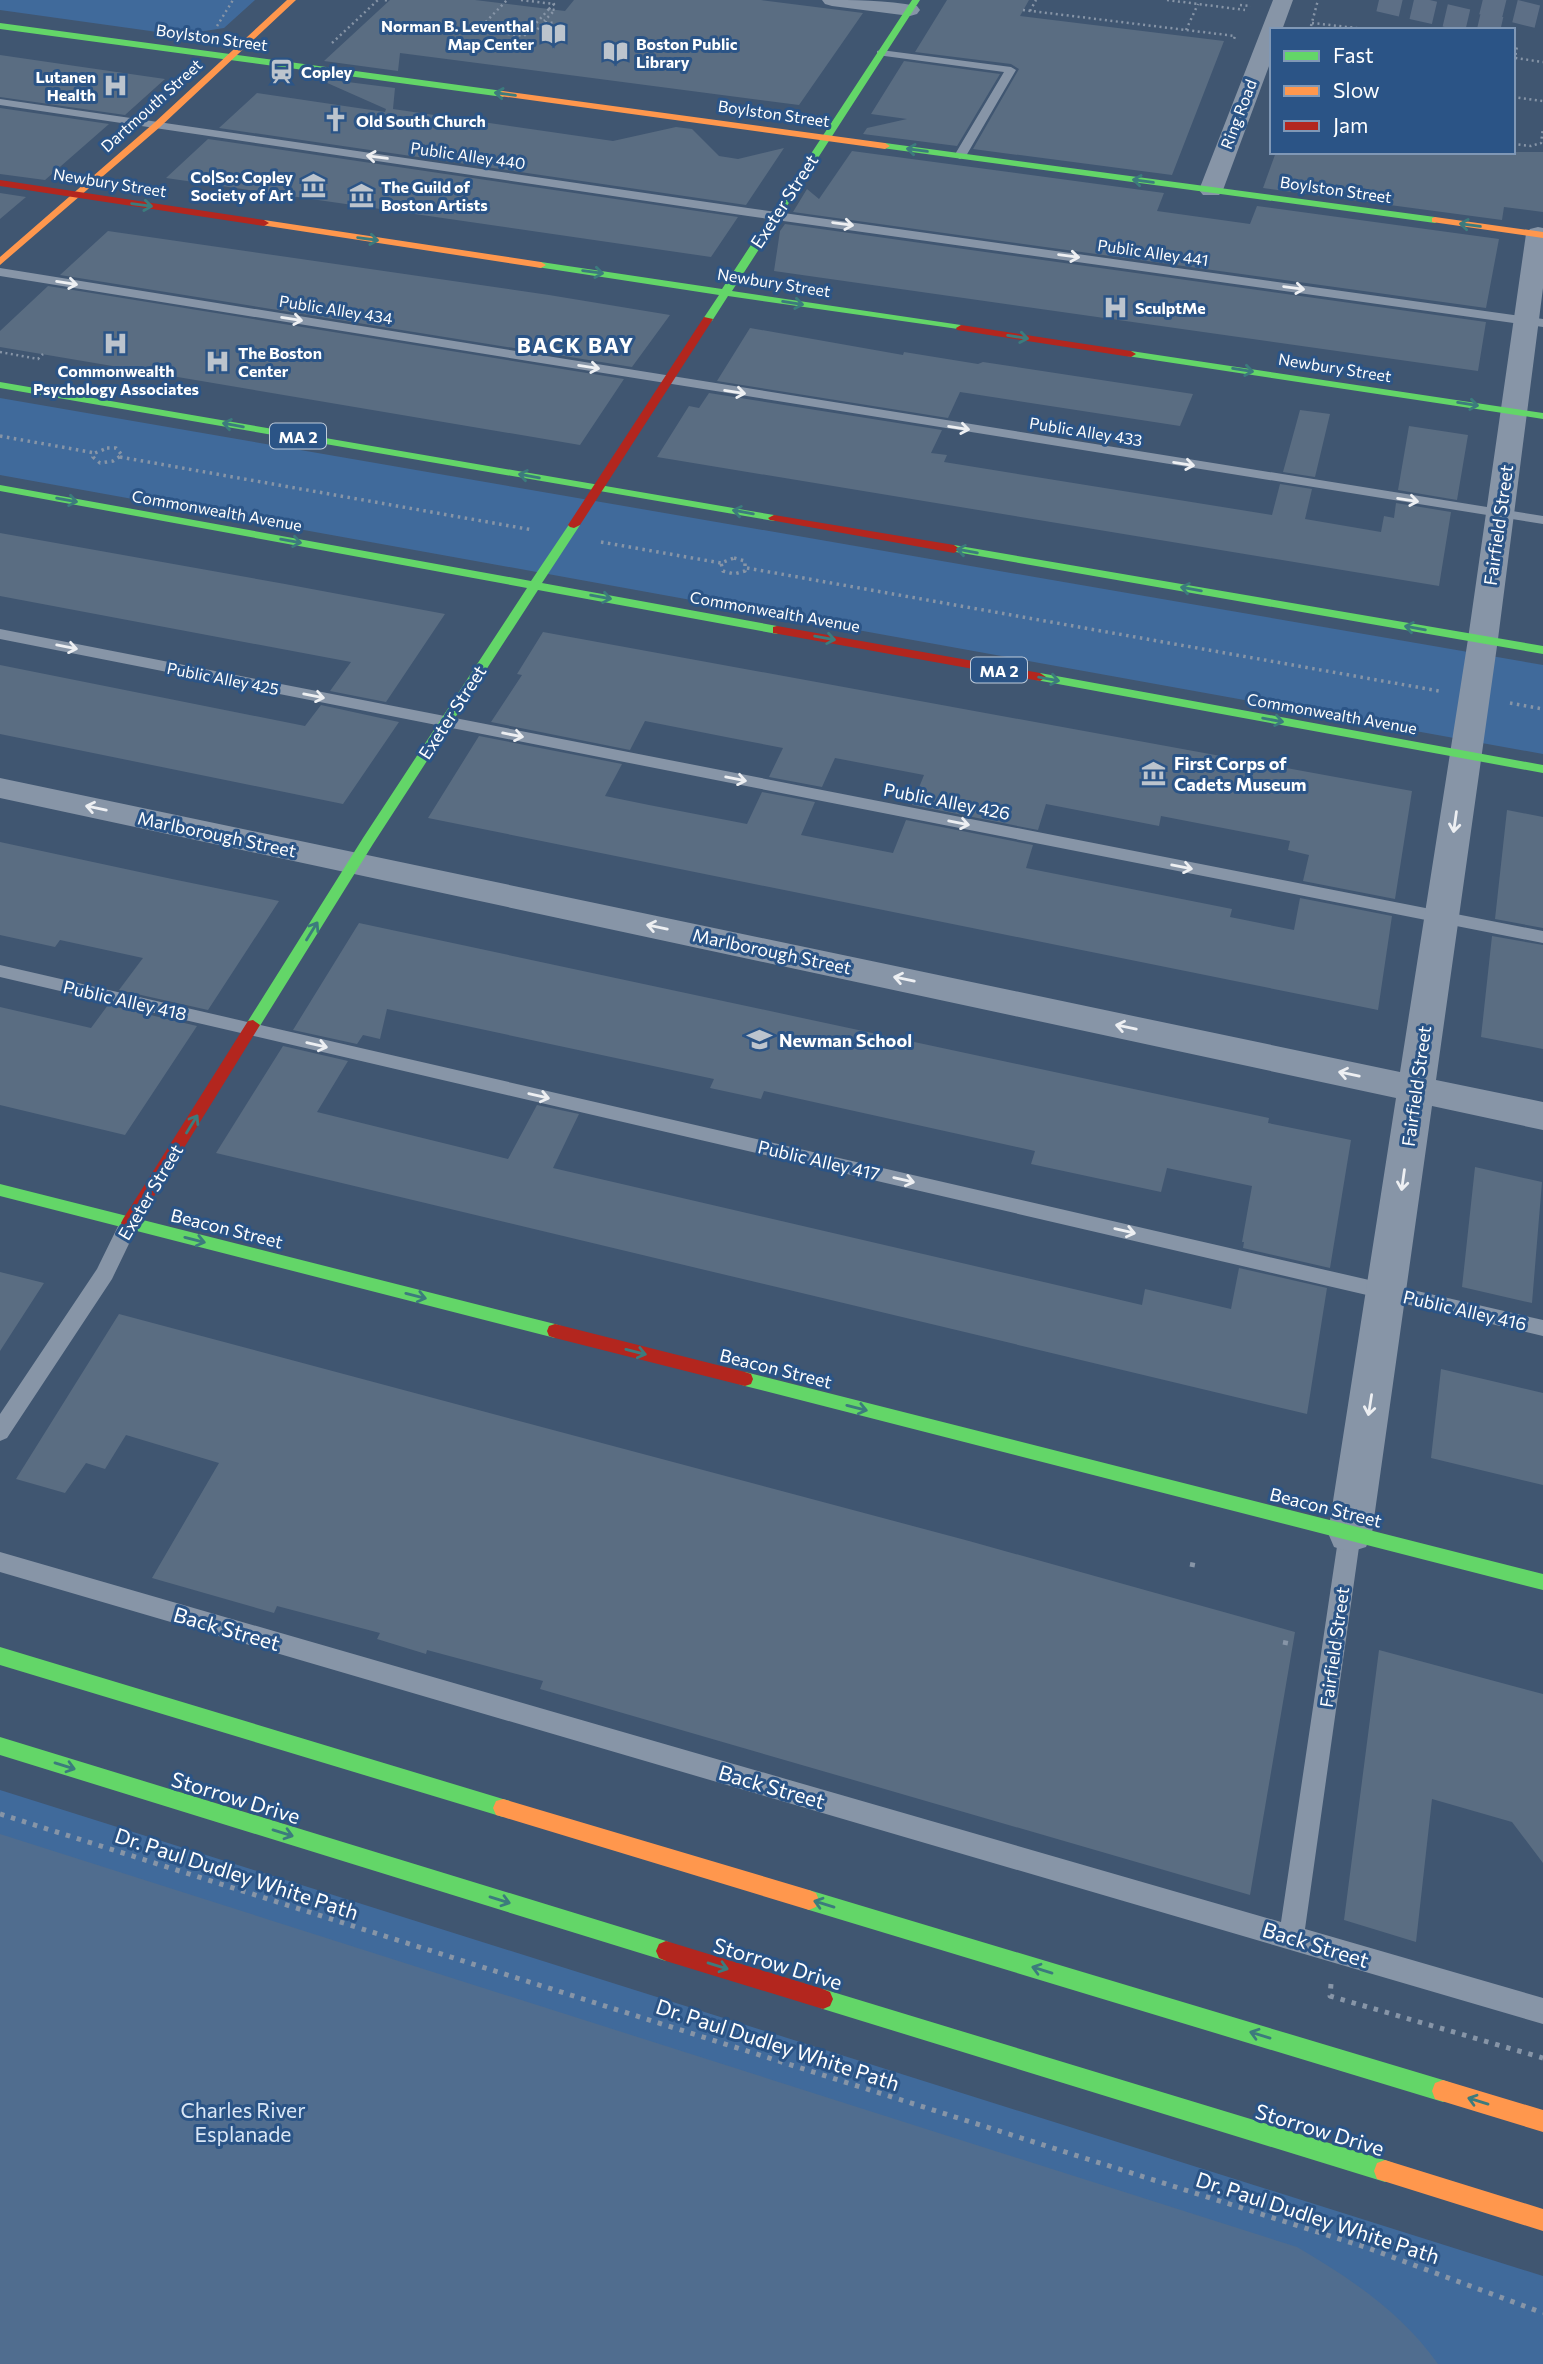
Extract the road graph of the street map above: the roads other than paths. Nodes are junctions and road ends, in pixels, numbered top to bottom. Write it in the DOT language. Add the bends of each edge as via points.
graph roads {
  1 [pos="292,0"];
  2 [pos="832,0"];
  3 [pos="1283,0"];
  4 [pos="913,5"];
  5 [pos="0,26"];
  6 [pos="1272,28"];
  7 [pos="1270,34"];
  8 [pos="881,53"];
  9 [pos="231,57"];
  10 [pos="0,102"];
  11 [pos="157,125"];
  12 [pos="825,138"];
  13 [pos="960,156"];
  14 [pos="0,183"];
  15 [pos="1210,190"];
  16 [pos="75,195"];
  17 [pos="776,215"];
  18 [pos="1541,235"];
  19 [pos="0,262"];
  20 [pos="0,272"];
  21 [pos="725,292"];
  22 [pos="1534,322"];
  23 [pos="667,380"];
  24 [pos="0,385"];
  25 [pos="1514,412"];
  26 [pos="1543,416"];
  27 [pos="597,487"];
  28 [pos="0,488"];
  29 [pos="1500,514"];
  30 [pos="1543,520"];
  31 [pos="534,585"];
  32 [pos="0,634"];
  33 [pos="1483,639"];
  34 [pos="1543,650"];
  35 [pos="446,722"];
  36 [pos="1464,755"];
  37 [pos="1543,769"];
  38 [pos="0,788"];
  39 [pos="355,863"];
  40 [pos="1442,918"];
  41 [pos="1543,937"];
  42 [pos="0,971"];
  43 [pos="251,1029"];
  44 [pos="1415,1088"];
  45 [pos="1543,1116"];
  46 [pos="0,1190"];
  47 [pos="129,1223"];
  48 [pos="1387,1292"];
  49 [pos="1543,1328"];
  50 [pos="0,1432"];
  51 [pos="1350,1533"];
  52 [pos="0,1562"];
  53 [pos="1543,1582"];
  54 [pos="0,1656"];
  55 [pos="0,1746"];
  56 [pos="1291,1937"];
  57 [pos="1543,2011"];
  58 [pos="1543,2120"];
  59 [pos="1543,2220"];
  1 -- 9 [label="main road, Dartmouth Street"];
  2 -- 4 [label="street"];
  3 -- 6 [label="street, Ring Road"];
  4 -- 8 [label="main road, Exeter Street"];
  5 -- 9 [label="main road, Boylston Street"];
  7 -- 15 [label="street, Ring Road"];
  8 -- 12 [label="main road, Exeter Street"];
  8 -- 13 [label="lane" via="1011,70"];
  9 -- 11 [label="main road, Dartmouth Street"];
  12 -- 9 [label="main road, Boylston Street, one-way"];
  10 -- 11 [label="lane, Public Alley 440"];
  11 -- 16 [label="main road, Dartmouth Street"];
  17 -- 11 [label="lane, Public Alley 440, one-way"];
  13 -- 12 [label="main road, Boylston Street, one-way"];
  12 -- 17 [label="main road, Exeter Street"];
  15 -- 13 [label="main road, Boylston Street, one-way"];
  14 -- 16 [label="main road, Newbury Street"];
  18 -- 15 [label="main road, Boylston Street, one-way"];
  16 -- 19 [label="main road, Dartmouth Street"];
  16 -- 21 [label="main road, Newbury Street, one-way"];
  17 -- 21 [label="main road, Exeter Street"];
  17 -- 22 [label="lane, Public Alley 441, one-way"];
  18 -- 22 [label="street, Fairfield Street"];
  20 -- 23 [label="lane, Public Alley 434, one-way"];
  21 -- 23 [label="main road, Exeter Street"];
  21 -- 25 [label="main road, Newbury Street, one-way"];
  22 -- 25 [label="street, Fairfield Street"];
  23 -- 27 [label="main road, Exeter Street"];
  23 -- 29 [label="lane, Public Alley 433, one-way"];
  27 -- 24 [label="main road, MA 2, one-way"];
  25 -- 26 [label="main road, Newbury Street"];
  25 -- 29 [label="street, Fairfield Street"];
  27 -- 31 [label="main road, Exeter Street"];
  33 -- 27 [label="main road, MA 2, one-way"];
  28 -- 31 [label="main road, Commonwealth Avenue / MA 2, one-way"];
  29 -- 30 [label="lane, Public Alley 433"];
  29 -- 33 [label="street, Fairfield Street"];
  31 -- 35 [label="main road, Exeter Street"];
  31 -- 36 [label="main road, Commonwealth Avenue / MA 2, one-way"];
  32 -- 35 [label="lane, Public Alley 425, one-way"];
  33 -- 34 [label="main road, MA 2"];
  33 -- 36 [label="street, Fairfield Street"];
  35 -- 39 [label="main road, Exeter Street"];
  35 -- 40 [label="lane, Public Alley 426, one-way"];
  36 -- 37 [label="main road, Commonwealth Avenue / MA 2"];
  36 -- 40 [label="street, Fairfield Street, one-way"];
  39 -- 38 [label="street, Marlborough Street, one-way"];
  43 -- 39 [label="main road, Exeter Street, one-way"];
  44 -- 39 [label="street, Marlborough Street, one-way"];
  40 -- 41 [label="lane, Public Alley 426"];
  40 -- 44 [label="street, Fairfield Street"];
  42 -- 43 [label="lane, Public Alley 418"];
  47 -- 43 [label="main road, Exeter Street, one-way"];
  43 -- 48 [label="lane, Public Alley 417, one-way"];
  44 -- 45 [label="street, Marlborough Street"];
  44 -- 48 [label="street, Fairfield Street, one-way"];
  46 -- 47 [label="main road, Beacon Street"];
  47 -- 50 [label="lane, Exeter Street" via="105,1273"];
  47 -- 51 [label="main road, Beacon Street, one-way"];
  48 -- 49 [label="lane, Public Alley 416"];
  48 -- 51 [label="street, Fairfield Street, one-way"];
  51 -- 53 [label="main road, Beacon Street"];
  51 -- 56 [label="lane, Fairfield Street"];
  52 -- 56 [label="lane, Back Street"];
  58 -- 54 [label="main road, one-way"];
  55 -- 59 [label="main road, Storrow Drive, one-way"];
  56 -- 57 [label="lane, Back Street"];
}
